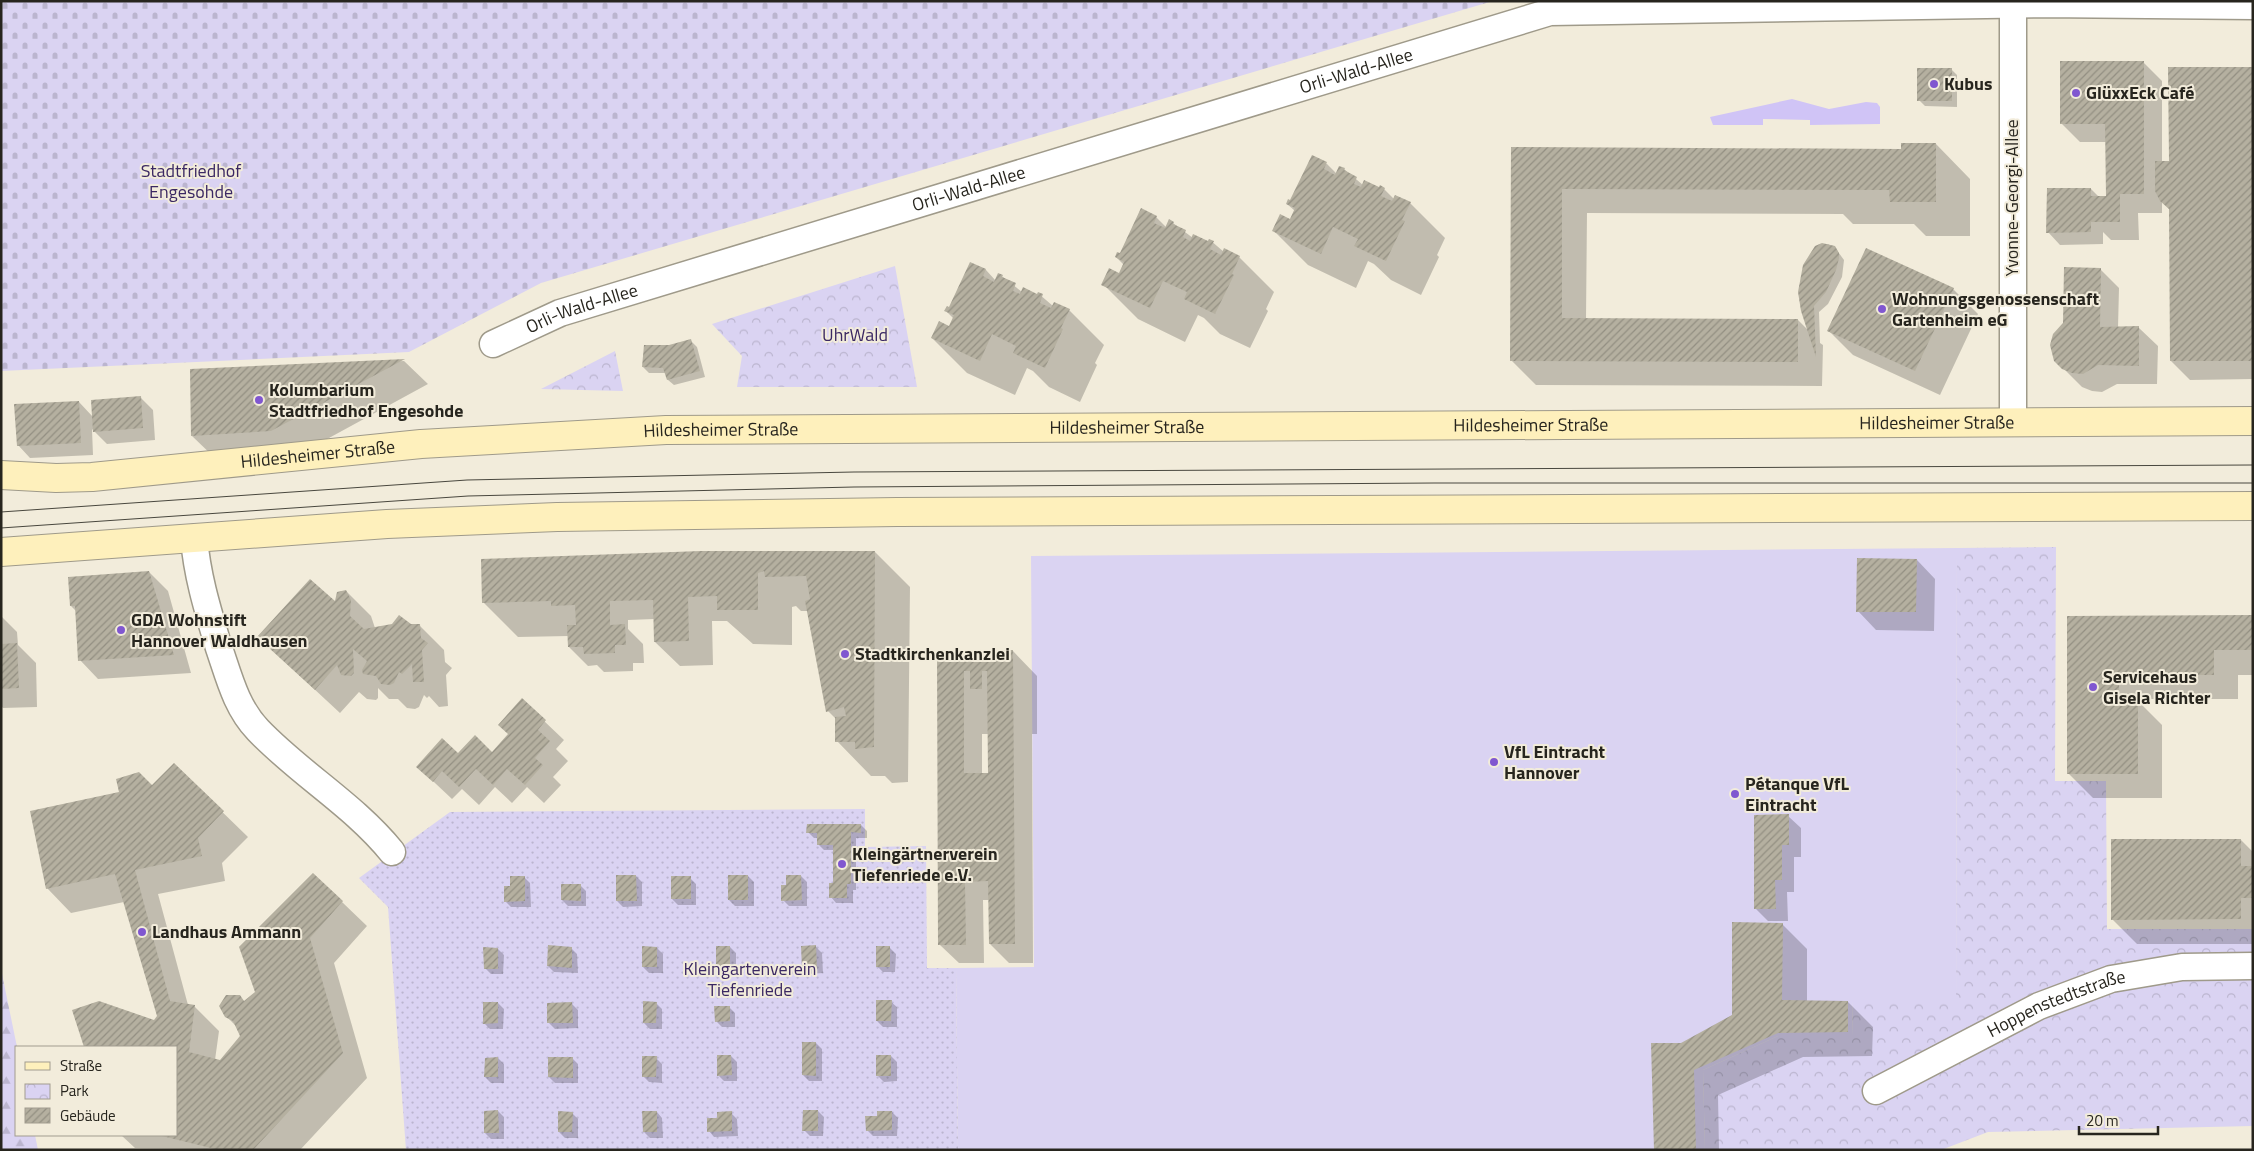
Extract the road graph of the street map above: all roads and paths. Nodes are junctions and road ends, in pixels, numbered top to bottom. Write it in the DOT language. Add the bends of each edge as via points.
graph roads {
  1 [pos="2013,4"];
  2 [pos="2253,6"];
  3 [pos="493,344"];
  4 [pos="2253,421"];
  5 [pos="2013,422"];
  6 [pos="1,475"];
  7 [pos="2253,506"];
  8 [pos="194,538"];
  9 [pos="1,552"];
  10 [pos="392,852"];
  11 [pos="2253,966"];
  12 [pos="1876,1091"];
  1 -- 2 [label="street, Orli-Wald-Allee"];
  1 -- 3 [label="street, Orli-Wald-Allee" via="1550,12 560,313"];
  1 -- 5 [label="street, Yvonne-Georgi-Allee"];
  4 -- 5 [label="main road, Hildesheimer Straße"];
  5 -- 6 [label="main road, Hildesheimer Straße" via="666,430 420,444 119,476 56,478"];
  7 -- 8 [label="main road" via="897,512 557,517 387,524"];
  8 -- 9 [label="main road"];
  8 -- 10 [label="street" via="204,600 240,705 258,730 376,832"];
  11 -- 12 [label="street, Hoppenstedtstraße" via="2182,966 2111,979 2038,1006"];
}
